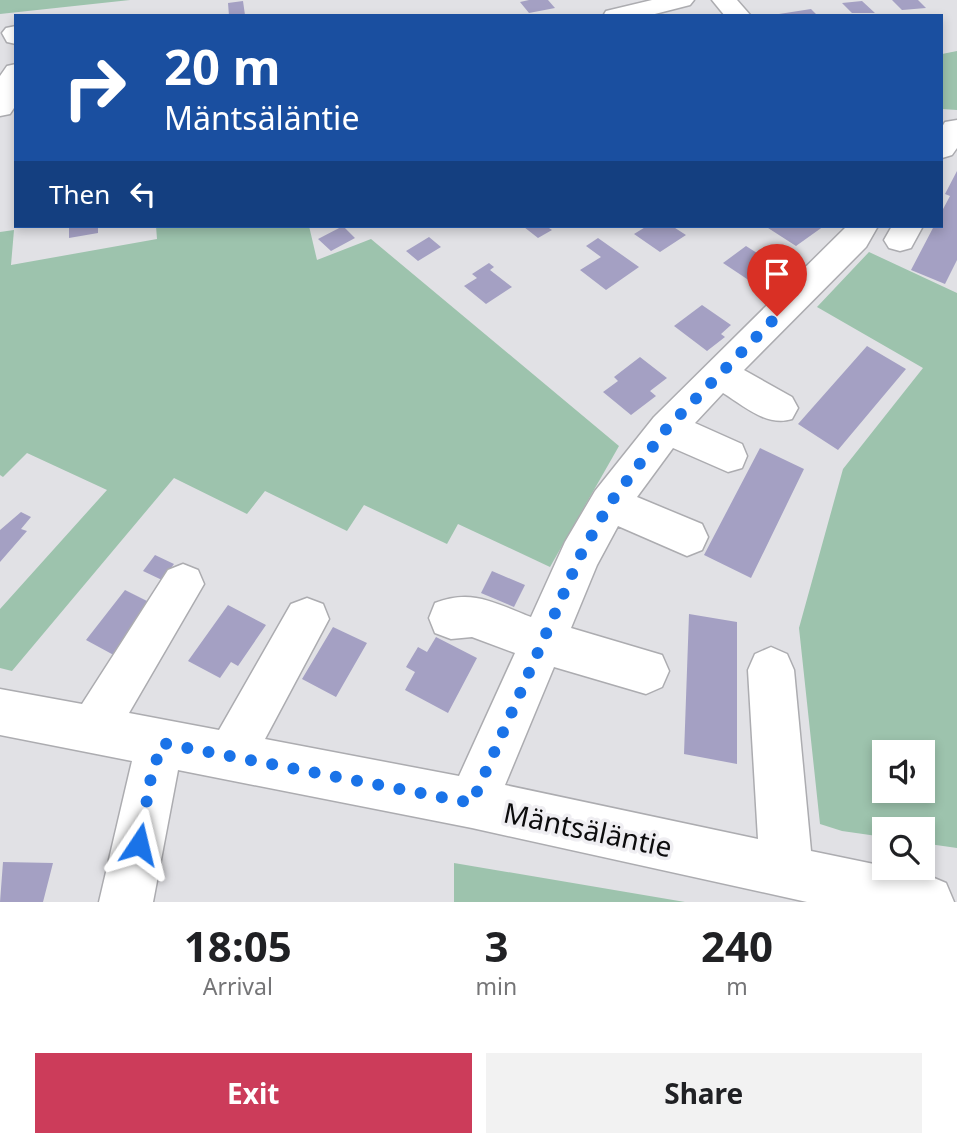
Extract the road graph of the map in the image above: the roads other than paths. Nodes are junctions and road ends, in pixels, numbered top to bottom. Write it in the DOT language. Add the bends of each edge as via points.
graph roads {
  1 [pos="682,0"];
  2 [pos="724,0"];
  3 [pos="623,14"];
  4 [pos="737,14"];
  5 [pos="14,75"];
  6 [pos="0,109"];
  7 [pos="861,228"];
  8 [pos="719,373"];
  9 [pos="779,408"];
  10 [pos="667,428"];
  11 [pos="728,456"];
  12 [pos="610,503"];
  13 [pos="687,537"];
  14 [pos="183,584"];
  15 [pos="451,618"];
  16 [pos="307,619"];
  17 [pos="541,642"];
  18 [pos="771,670"];
  19 [pos="646,671"];
  20 [pos="0,712"];
  21 [pos="94,730"];
  22 [pos="162,743"];
  23 [pos="234,757"];
  24 [pos="472,803"];
  25 [pos="788,872"];
  26 [pos="126,902"];
  27 [pos="927,902"];
  1 -- 3 [label="street"];
  2 -- 4 [label="street"];
  5 -- 6 [label="street"];
  7 -- 8 [label="street"];
  8 -- 9 [label="street"];
  8 -- 10 [label="street"];
  10 -- 11 [label="street"];
  10 -- 12 [label="street"];
  12 -- 13 [label="street"];
  12 -- 17 [label="street"];
  14 -- 21 [label="street"];
  15 -- 17 [label="street" via="472,616"];
  16 -- 23 [label="street" via="241,734"];
  17 -- 19 [label="street"];
  17 -- 24 [label="street"];
  18 -- 25 [label="street"];
  20 -- 21 [label="street, Mäntsäläntie"];
  21 -- 22 [label="street, Mäntsäläntie"];
  22 -- 23 [label="street, Mäntsäläntie"];
  22 -- 26 [label="street"];
  23 -- 24 [label="street, Mäntsäläntie"];
  24 -- 25 [label="street, Mäntsäläntie"];
  25 -- 27 [label="street, Mäntsäläntie"];
}
